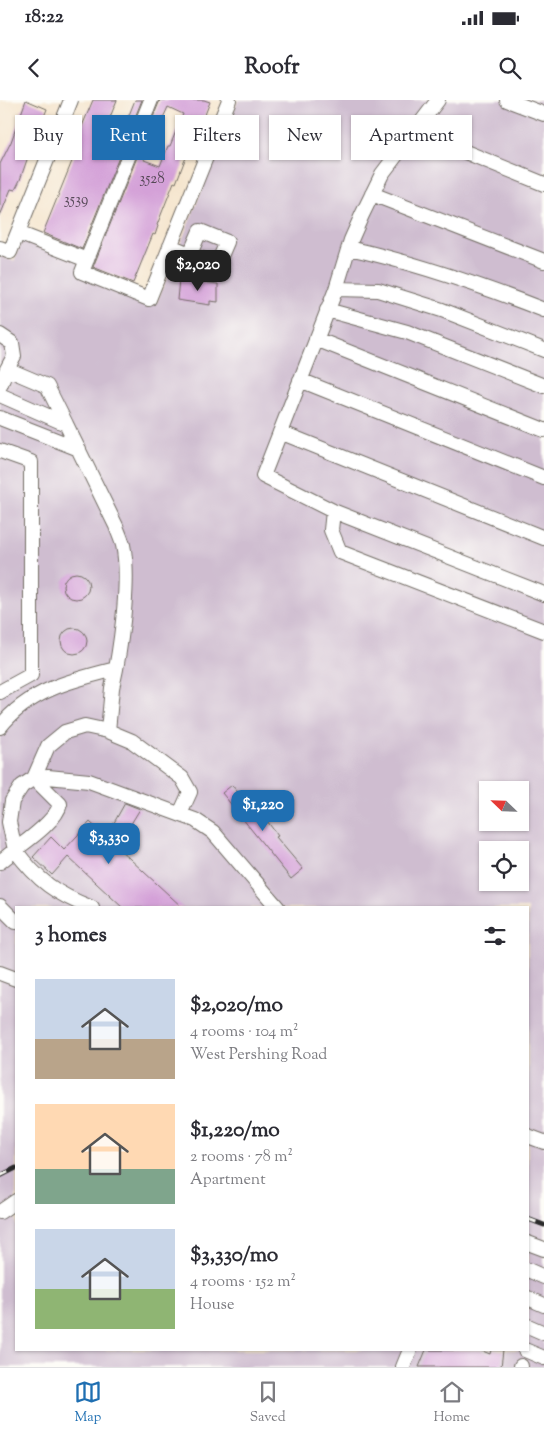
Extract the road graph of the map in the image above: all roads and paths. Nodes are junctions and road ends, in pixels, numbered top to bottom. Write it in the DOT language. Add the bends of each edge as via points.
graph roads {
  1 [pos="71,100"];
  2 [pos="151,100"];
  3 [pos="229,100"];
  4 [pos="438,100"];
  5 [pos="507,100"];
  6 [pos="544,114"];
  7 [pos="427,115"];
  8 [pos="472,155"];
  9 [pos="393,160"];
  10 [pos="544,184"];
  11 [pos="372,194"];
  12 [pos="18,233"];
  13 [pos="170,246"];
  14 [pos="349,248"];
  15 [pos="5,250"];
  16 [pos="190,254"];
  17 [pos="87,260"];
  18 [pos="544,261"];
  19 [pos="336,289"];
  20 [pos="327,310"];
  21 [pos="544,310"];
  22 [pos="0,335"];
  23 [pos="316,339"];
  24 [pos="544,350"];
  25 [pos="7,369"];
  26 [pos="300,380"];
  27 [pos="0,386"];
  28 [pos="544,386"];
  29 [pos="0,395"];
  30 [pos="0,418"];
  31 [pos="66,424"];
  32 [pos="544,430"];
  33 [pos="280,432"];
  34 [pos="79,449"];
  35 [pos="0,452"];
  36 [pos="544,478"];
  37 [pos="333,511"];
  38 [pos="544,538"];
  39 [pos="544,594"];
  40 [pos="544,631"];
  41 [pos="116,669"];
  42 [pos="0,692"];
  43 [pos="0,727"];
  44 [pos="108,730"];
  45 [pos="34,778"];
  46 [pos="180,814"];
  47 [pos="15,850"];
  48 [pos="0,862"];
  49 [pos="87,906"];
  50 [pos="276,906"];
  51 [pos="1,908"];
  52 [pos="15,921"];
  53 [pos="0,973"];
  54 [pos="15,979"];
  55 [pos="529,1136"];
  56 [pos="544,1142"];
  57 [pos="15,1202"];
  58 [pos="0,1212"];
  59 [pos="529,1242"];
  60 [pos="544,1249"];
  61 [pos="529,1270"];
  62 [pos="544,1277"];
  63 [pos="529,1298"];
  64 [pos="544,1304"];
  65 [pos="529,1326"];
  66 [pos="544,1333"];
  67 [pos="410,1351"];
  68 [pos="526,1351"];
  69 [pos="544,1358"];
  70 [pos="403,1367"];
  1 -- 12 [label="street"];
  2 -- 17 [label="street"];
  3 -- 13 [label="street"];
  4 -- 7 [label="street"];
  5 -- 6 [label="street"];
  8 -- 10 [label="street"];
  9 -- 11 [label="street"];
  11 -- 14 [label="street"];
  11 -- 18 [label="street"];
  12 -- 15 [label="street"];
  12 -- 17 [label="street"];
  13 -- 16 [label="street"];
  13 -- 17 [label="street" via="149,299 82,272"];
  14 -- 19 [label="street"];
  14 -- 21 [label="street" via="392,257"];
  19 -- 20 [label="street"];
  19 -- 24 [label="street" via="378,290 442,310"];
  20 -- 23 [label="street"];
  20 -- 28 [label="street" via="407,332"];
  22 -- 25 [label="street" via="12,343 14,356"];
  23 -- 26 [label="street"];
  23 -- 32 [label="street"];
  25 -- 27 [label="street"];
  25 -- 31 [label="street" via="47,386"];
  26 -- 33 [label="street"];
  26 -- 36 [label="street"];
  29 -- 31 [label="street"];
  30 -- 34 [label="street"];
  31 -- 34 [label="street"];
  33 -- 37 [label="street" via="263,476"];
  33 -- 38 [label="street"];
  34 -- 41 [label="street" via="123,544 125,570"];
  35 -- 42 [label="street" via="31,462 31,675"];
  37 -- 39 [label="street"];
  37 -- 40 [label="street" via="331,530 340,552"];
  41 -- 43 [label="street" via="54,686 20,707"];
  41 -- 44 [label="street"];
  44 -- 45 [label="street" via="85,726 65,732 48,746"];
  44 -- 46 [label="street" via="132,741 182,778 190,792"];
  45 -- 46 [label="street" via="89,782"];
  45 -- 47 [label="street" via="22,786 12,801 9,822"];
  45 -- 47 [label="street" via="60,804 59,810"];
  46 -- 50 [label="street" via="213,832"];
  47 -- 48 [label="street"];
  47 -- 49 [label="street" via="48,886"];
  51 -- 52 [label="street"];
  53 -- 54 [label="street"];
  55 -- 56 [label="street"];
  57 -- 58 [label="street"];
  59 -- 60 [label="street"];
  61 -- 62 [label="street"];
  63 -- 64 [label="street"];
  65 -- 66 [label="street"];
  67 -- 70 [label="street"];
  68 -- 69 [label="street"];
}
